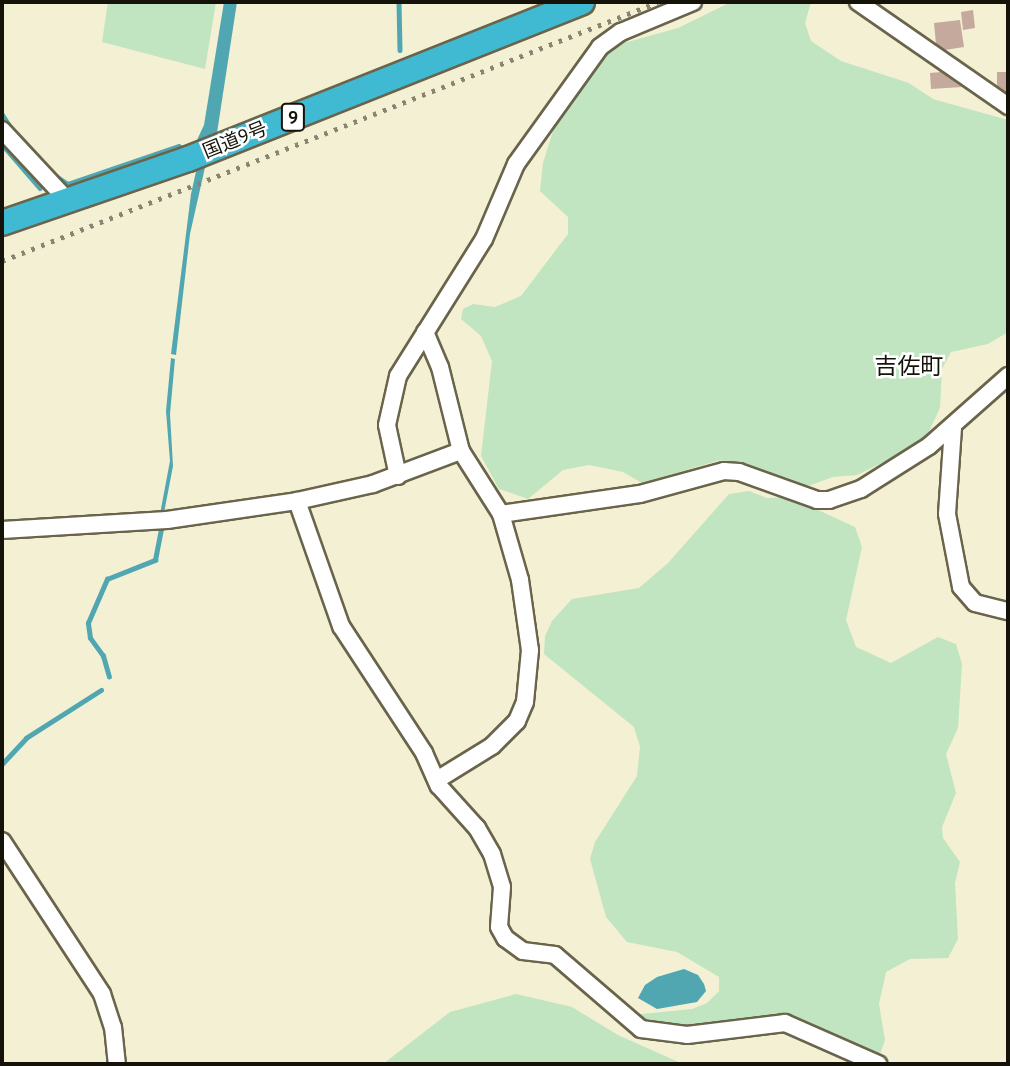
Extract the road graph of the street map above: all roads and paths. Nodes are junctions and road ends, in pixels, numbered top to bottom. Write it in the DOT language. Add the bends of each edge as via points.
graph roads {
  1 [pos="582,2"];
  2 [pos="693,2"];
  3 [pos="858,2"];
  4 [pos="1008,106"];
  5 [pos="2,130"];
  6 [pos="71,203"];
  7 [pos="2,223"];
  8 [pos="425,332"];
  9 [pos="1008,376"];
  10 [pos="953,428"];
  11 [pos="461,451"];
  12 [pos="398,476"];
  13 [pos="297,500"];
  14 [pos="501,514"];
  15 [pos="2,530"];
  16 [pos="1008,611"];
  17 [pos="437,780"];
  18 [pos="2,841"];
  19 [pos="117,1064"];
  20 [pos="878,1064"];
  1 -- 6 [label="highway, 国道9号 / 9"];
  2 -- 8 [label="street" via="621,32 590,58 516,164 484,239"];
  3 -- 4 [label="street"];
  5 -- 6 [label="street"];
  6 -- 7 [label="highway, 国道9号 / 9"];
  8 -- 11 [label="street" via="440,367"];
  8 -- 12 [label="street" via="405,360 389,408 389,442"];
  9 -- 10 [label="street"];
  10 -- 14 [label="street" via="860,489 829,500 724,471 640,494"];
  10 -- 16 [label="street" via="947,514 961,587 975,603"];
  11 -- 12 [label="street"];
  11 -- 14 [label="street"];
  12 -- 13 [label="street"];
  13 -- 15 [label="street" via="167,520"];
  13 -- 17 [label="street" via="337,617"];
  14 -- 17 [label="street" via="529,633 525,702 509,732"];
  17 -- 20 [label="street" via="492,854 502,887 501,935 523,951 555,955 632,1023 654,1033 687,1035 785,1023"];
  18 -- 19 [label="street" via="102,994 111,1016"];
}
